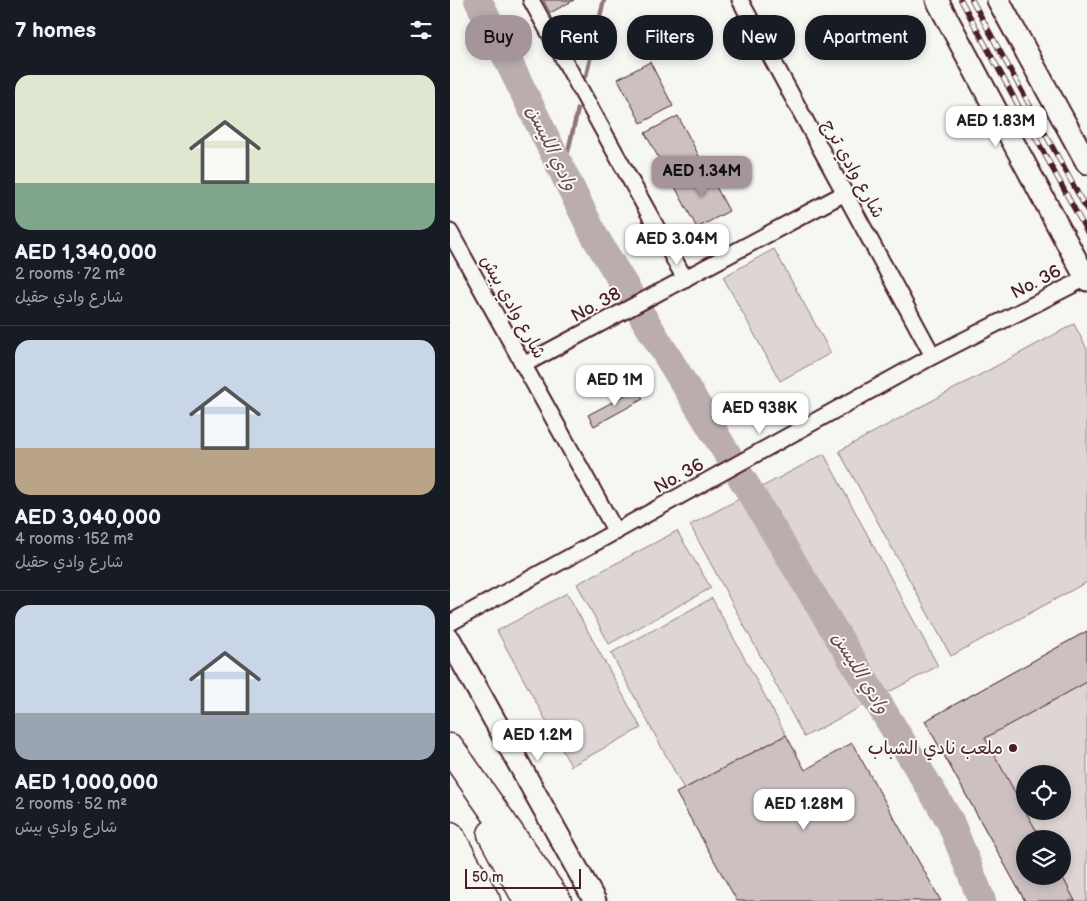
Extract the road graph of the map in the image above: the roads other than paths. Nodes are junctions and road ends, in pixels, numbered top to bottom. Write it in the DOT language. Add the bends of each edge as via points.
graph roads {
  1 [pos="531,0"];
  2 [pos="740,0"];
  3 [pos="937,0"];
  4 [pos="999,0"];
  5 [pos="1087,163"];
  6 [pos="845,193"];
  7 [pos="450,232"];
  8 [pos="684,278"];
  9 [pos="1086,279"];
  10 [pos="933,356"];
  11 [pos="524,365"];
  12 [pos="616,532"];
  13 [pos="450,623"];
  14 [pos="450,640"];
  15 [pos="450,748"];
  16 [pos="450,754"];
  17 [pos="450,836"];
  18 [pos="450,869"];
  19 [pos="463,901"];
  20 [pos="486,901"];
  21 [pos="528,901"];
  22 [pos="557,901"];
  23 [pos="595,901"];
  1 -- 8 [label="street"];
  2 -- 6 [label="street, شارع وادي ترج"];
  3 -- 9 [label="main road"];
  4 -- 5 [label="main road"];
  6 -- 8 [label="street, No. 38"];
  6 -- 10 [label="street, شارع وادي ترج"];
  7 -- 11 [label="street, شارع وادي بيش"];
  8 -- 11 [label="street, No. 38"];
  9 -- 10 [label="street, No. 36"];
  10 -- 12 [label="street, No. 36"];
  11 -- 12 [label="street, شارع وادي بيش"];
  12 -- 13 [label="street, No. 36"];
  14 -- 23 [label="main road"];
  15 -- 22 [label="highway"];
  16 -- 21 [label="highway"];
  17 -- 20 [label="highway"];
  18 -- 19 [label="highway"];
}
